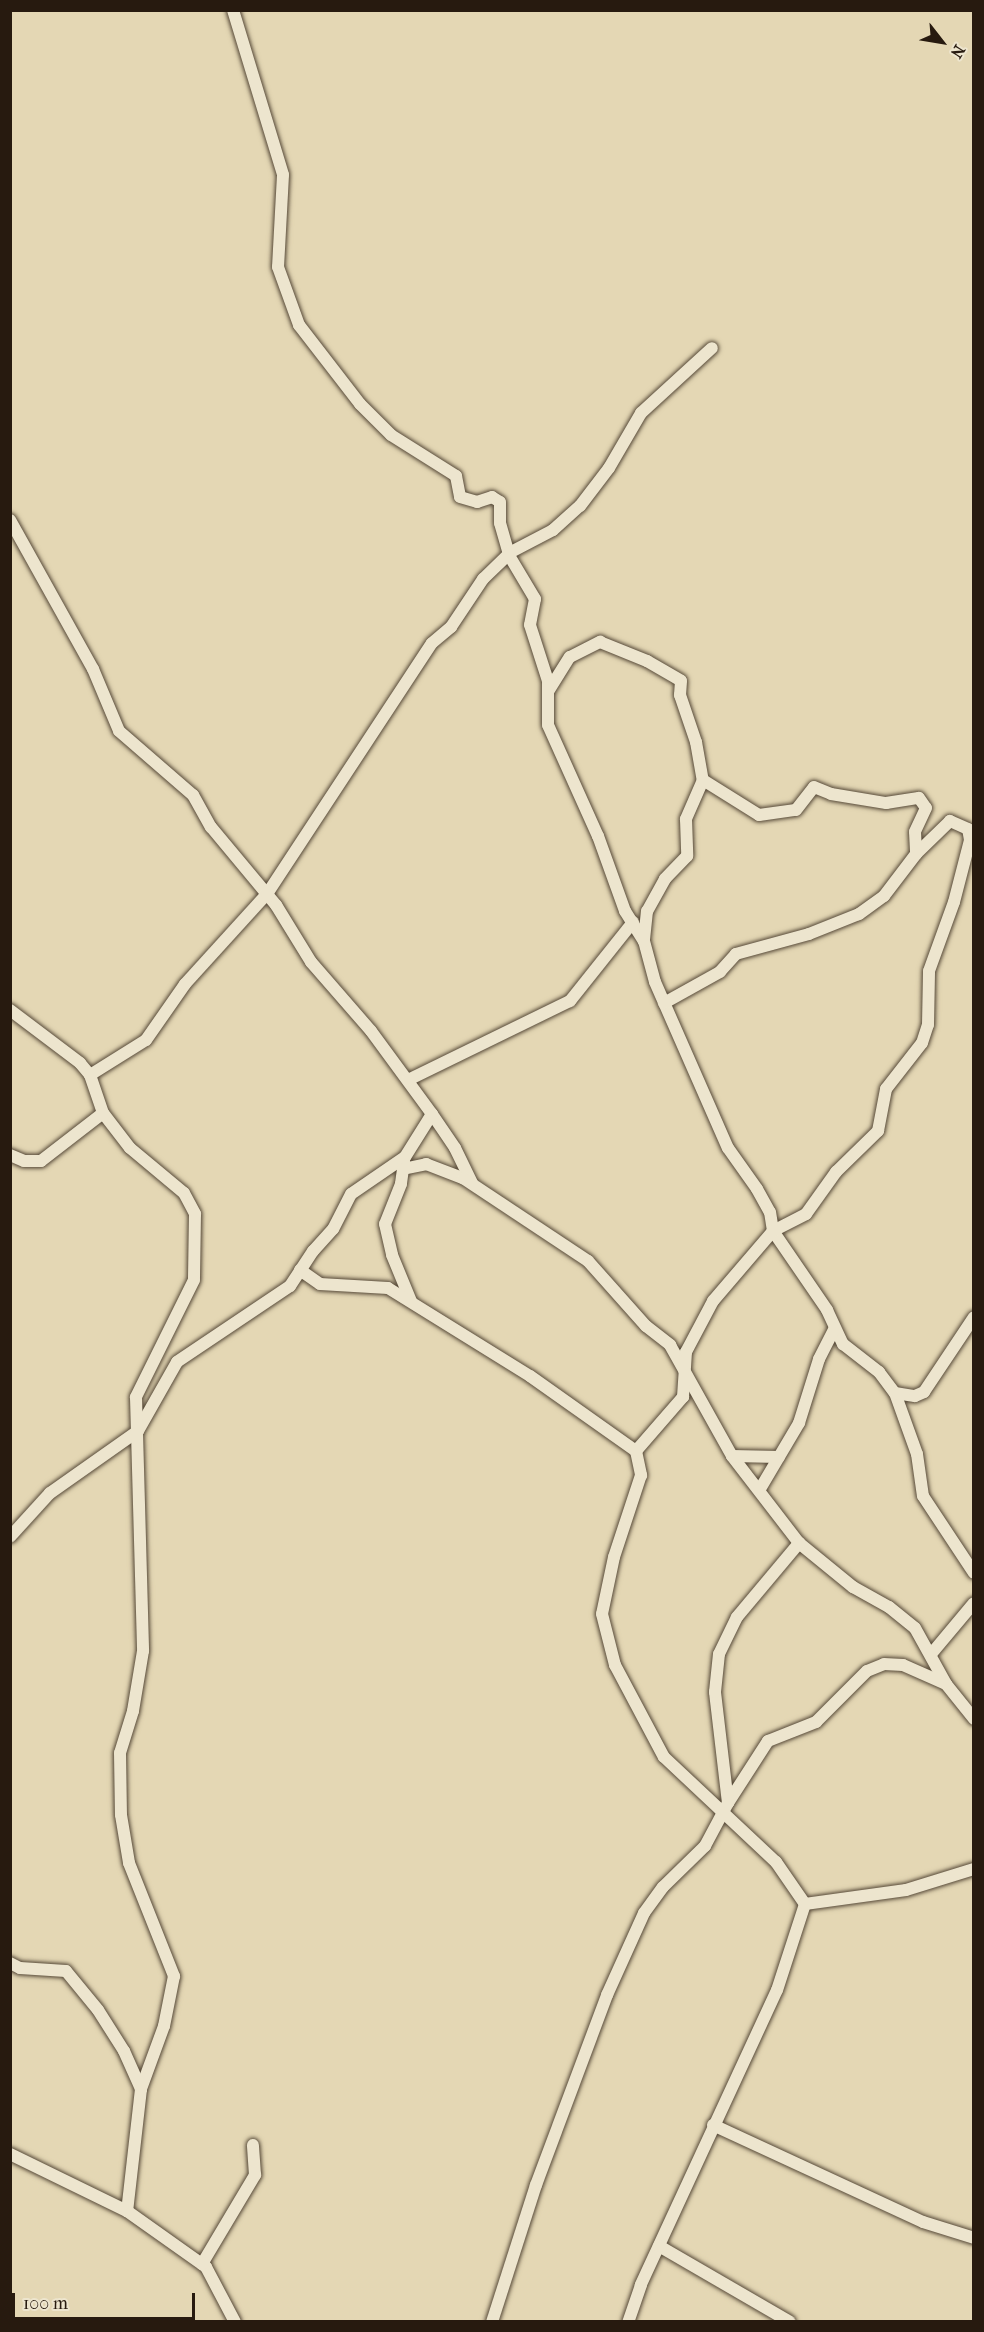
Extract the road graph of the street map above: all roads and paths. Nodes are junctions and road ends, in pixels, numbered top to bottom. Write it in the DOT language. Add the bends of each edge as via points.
graph roads {
  1 [pos="233,10"];
  2 [pos="712,348"];
  3 [pos="10,520"];
  4 [pos="511,552"];
  5 [pos="548,691"];
  6 [pos="703,780"];
  7 [pos="916,854"];
  8 [pos="267,894"];
  9 [pos="633,922"];
  10 [pos="644,941"];
  11 [pos="664,1003"];
  12 [pos="10,1010"];
  13 [pos="90,1075"];
  14 [pos="408,1080"];
  15 [pos="103,1113"];
  16 [pos="432,1114"];
  17 [pos="10,1155"];
  18 [pos="404,1163"];
  19 [pos="472,1185"];
  20 [pos="772,1231"];
  21 [pos="300,1270"];
  22 [pos="411,1300"];
  23 [pos="974,1317"];
  24 [pos="834,1329"];
  25 [pos="686,1377"];
  26 [pos="895,1393"];
  27 [pos="138,1431"];
  28 [pos="636,1451"];
  29 [pos="732,1456"];
  30 [pos="779,1457"];
  31 [pos="760,1489"];
  32 [pos="10,1537"];
  33 [pos="799,1543"];
  34 [pos="974,1573"];
  35 [pos="974,1603"];
  36 [pos="932,1653"];
  37 [pos="946,1684"];
  38 [pos="974,1719"];
  39 [pos="724,1807"];
  40 [pos="974,1869"];
  41 [pos="805,1904"];
  42 [pos="10,1963"];
  43 [pos="141,2089"];
  44 [pos="713,2125"];
  45 [pos="253,2145"];
  46 [pos="10,2154"];
  47 [pos="127,2211"];
  48 [pos="974,2238"];
  49 [pos="659,2246"];
  50 [pos="202,2264"];
  51 [pos="787,2321"];
  52 [pos="235,2322"];
  53 [pos="492,2322"];
  54 [pos="628,2322"];
  1 -- 4 [label="street" via="283,175 278,267 299,325 360,404 391,435 456,476 460,497 477,502 488,497 498,500 500,523"];
  2 -- 4 [label="street" via="641,413 609,468 580,506 554,530"];
  3 -- 8 [label="street" via="93,669 119,731 193,795 211,827"];
  4 -- 5 [label="street" via="535,599 530,625"];
  4 -- 8 [label="street" via="483,579 451,627 432,643"];
  5 -- 6 [label="street" via="570,657 590,645 609,643 647,661 681,681 680,695 696,742"];
  5 -- 9 [label="street" via="548,725"];
  6 -- 7 [label="street" via="759,815 796,810 814,787 831,794 886,803 919,798 926,808 915,832"];
  6 -- 10 [label="street" via="686,819 687,856 665,879 648,908"];
  7 -- 11 [label="street" via="884,896 859,914 809,934 736,954 720,972"];
  7 -- 20 [label="street" via="950,821 968,829 970,840 954,902 929,971 925,1034 886,1089 878,1131 836,1172 806,1214"];
  8 -- 13 [label="street" via="185,984 146,1040"];
  8 -- 14 [label="street" via="311,962 364,1021"];
  9 -- 10 [label="street"];
  9 -- 14 [label="street" via="570,1001"];
  10 -- 11 [label="street"];
  11 -- 20 [label="street" via="728,1148 770,1212"];
  12 -- 13 [label="street"];
  13 -- 15 [label="street"];
  14 -- 16 [label="street"];
  15 -- 17 [label="street" via="41,1161 24,1161"];
  15 -- 27 [label="street" via="130,1148 184,1193 195,1214 194,1280 136,1397"];
  16 -- 18 [label="street"];
  16 -- 19 [label="street" via="455,1148"];
  18 -- 19 [label="street" via="426,1164"];
  18 -- 21 [label="street" via="351,1194 333,1229"];
  18 -- 22 [label="street" via="386,1224 392,1255"];
  19 -- 25 [label="street" via="588,1261 646,1326 670,1345"];
  20 -- 24 [label="street" via="826,1310"];
  20 -- 25 [label="street" via="738,1269 698,1325 686,1352"];
  21 -- 22 [label="street" via="320,1284 388,1288"];
  21 -- 27 [label="street" via="280,1294 177,1362"];
  22 -- 28 [label="street" via="530,1376"];
  23 -- 26 [label="street" via="924,1392 915,1396"];
  24 -- 26 [label="street" via="843,1344 879,1372"];
  24 -- 30 [label="street" via="819,1359 799,1423"];
  25 -- 28 [label="street" via="678,1404"];
  25 -- 29 [label="street"];
  26 -- 34 [label="street" via="917,1454 923,1496"];
  27 -- 32 [label="street" via="114,1444 50,1493"];
  27 -- 43 [label="street" via="143,1651 133,1711 120,1753 120,1815 129,1863 174,1976 164,2026"];
  28 -- 39 [label="street" via="640,1475 611,1567 602,1614 606,1636 615,1665 664,1757"];
  29 -- 30 [label="street"];
  29 -- 31 [label="street"];
  30 -- 31 [label="street"];
  31 -- 33 [label="street"];
  33 -- 36 [label="street" via="853,1587 902,1616"];
  33 -- 39 [label="street" via="737,1617 719,1654 715,1692"];
  35 -- 36 [label="street"];
  36 -- 37 [label="street"];
  37 -- 38 [label="street"];
  37 -- 39 [label="street" via="903,1665 884,1664 867,1671 816,1722 768,1741"];
  39 -- 41 [label="street" via="776,1862"];
  39 -- 53 [label="street" via="705,1846 663,1887 644,1913 608,1995 536,2185"];
  40 -- 41 [label="street" via="906,1890"];
  41 -- 44 [label="street" via="777,1990"];
  42 -- 43 [label="street" via="20,1968 66,1971 98,2010 124,2051"];
  43 -- 47 [label="street"];
  44 -- 48 [label="street" via="923,2222"];
  44 -- 49 [label="street"];
  45 -- 50 [label="street" via="255,2175"];
  46 -- 47 [label="street"];
  47 -- 50 [label="street"];
  49 -- 51 [label="street"];
  49 -- 54 [label="street"];
  50 -- 52 [label="street"];
}
